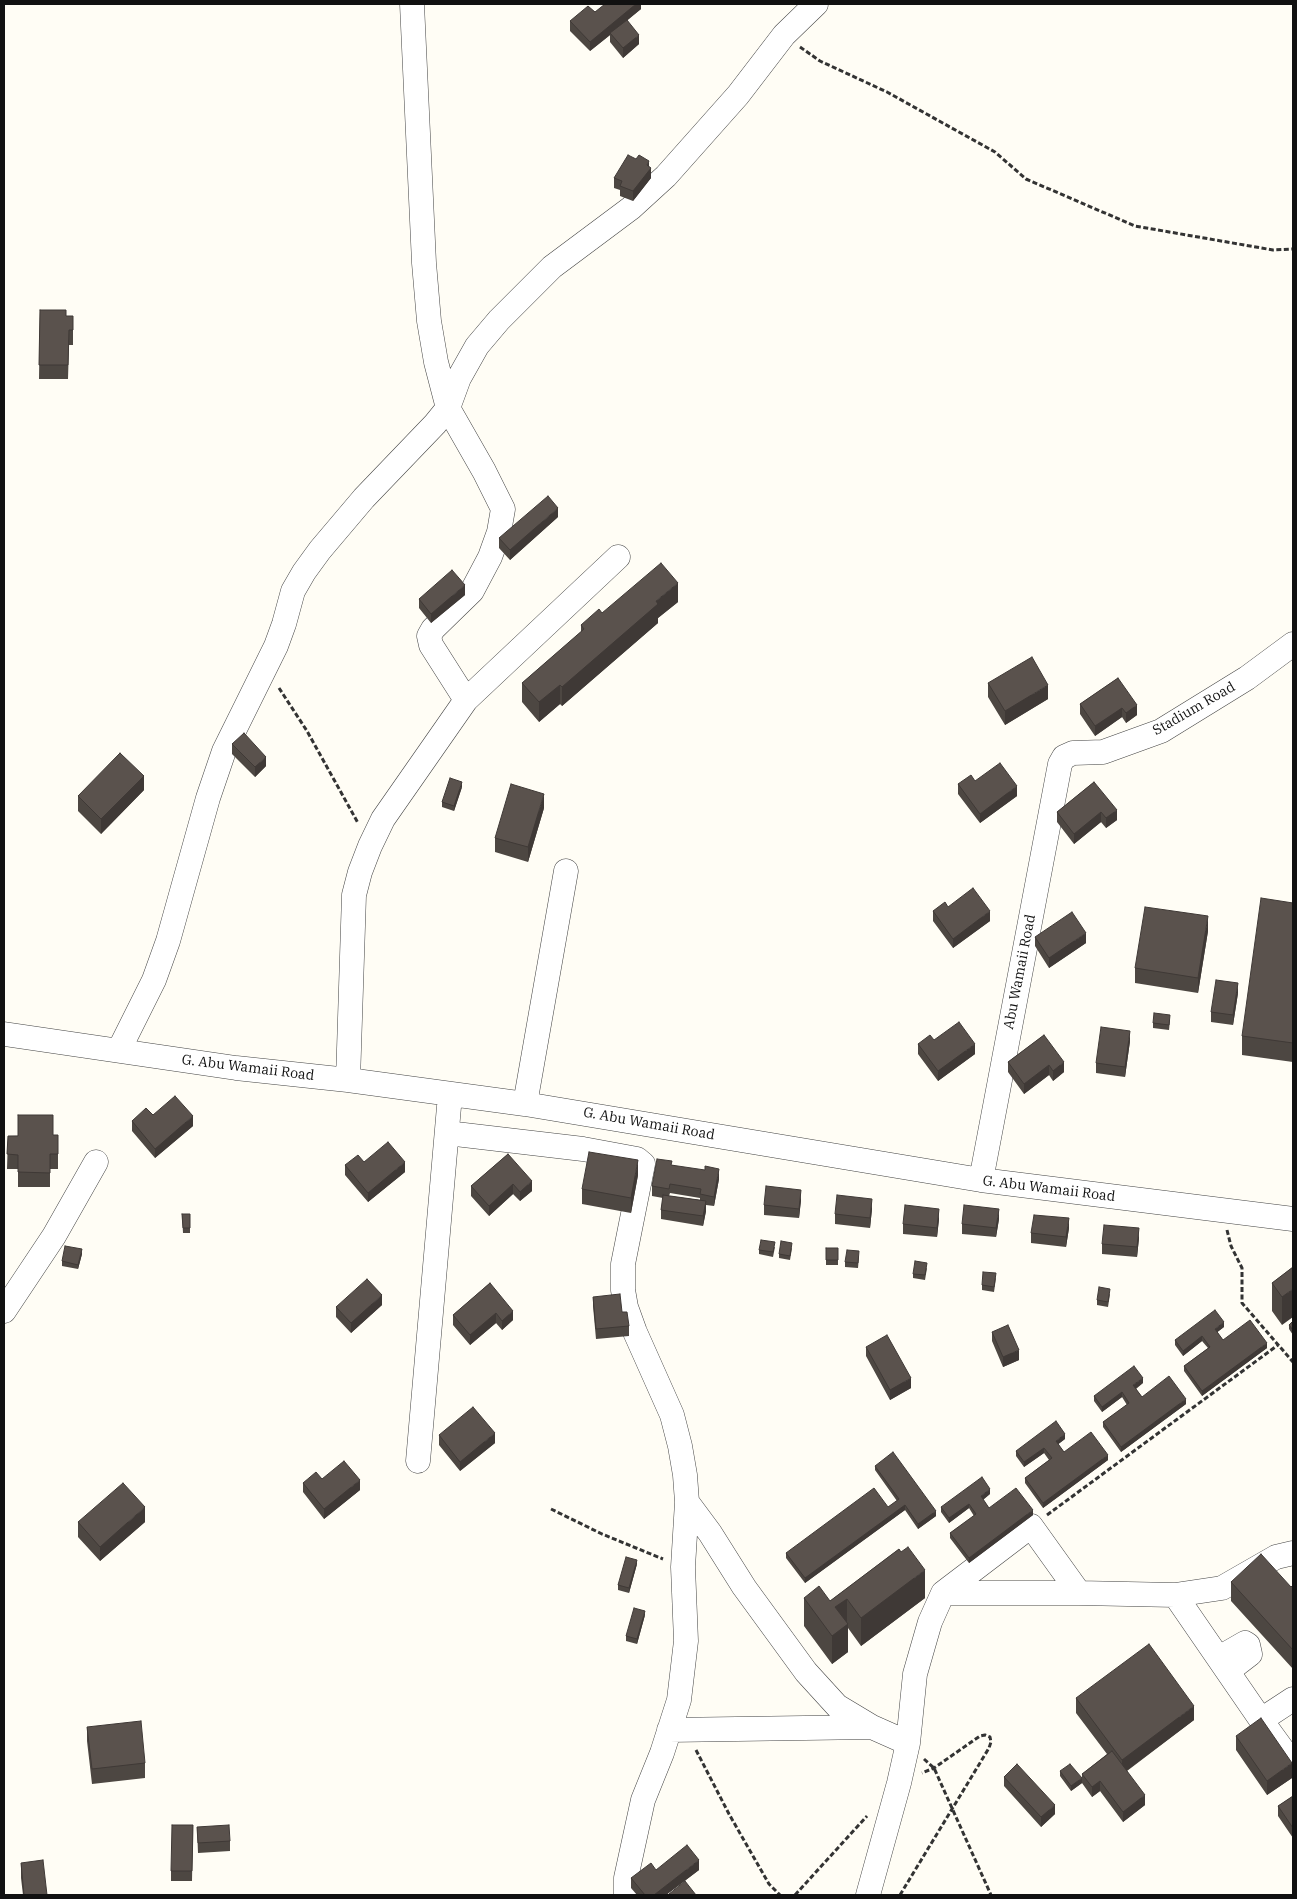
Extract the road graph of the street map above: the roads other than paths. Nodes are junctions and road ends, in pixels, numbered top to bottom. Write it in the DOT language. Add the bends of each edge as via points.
graph roads {
  1 [pos="412,4"];
  2 [pos="816,4"];
  3 [pos="448,408"];
  4 [pos="618,558"];
  5 [pos="1293,644"];
  6 [pos="466,700"];
  7 [pos="1060,764"];
  8 [pos="566,870"];
  9 [pos="4,1034"];
  10 [pos="119,1050"];
  11 [pos="348,1080"];
  12 [pos="450,1095"];
  13 [pos="526,1104"];
  14 [pos="447,1133"];
  15 [pos="96,1162"];
  16 [pos="981,1180"];
  17 [pos="1293,1219"];
  18 [pos="4,1311"];
  19 [pos="418,1461"];
  20 [pos="686,1502"];
  21 [pos="1293,1553"];
  22 [pos="943,1593"];
  23 [pos="1079,1593"];
  24 [pos="1175,1595"];
  25 [pos="1293,1699"];
  26 [pos="1261,1720"];
  27 [pos="872,1727"];
  28 [pos="677,1730"];
  29 [pos="908,1743"];
  30 [pos="1293,1764"];
  31 [pos="626,1895"];
  32 [pos="868,1895"];
  1 -- 3 [label="street" via="428,311"];
  2 -- 3 [label="street" via="784,35 738,95 660,182 552,267 499,320 477,346 459,378"];
  3 -- 6 [label="street" via="503,510 500,532 472,591 429,636 431,645"];
  3 -- 10 [label="street" via="364,498 320,550 293,591 276,646 224,751 154,980"];
  4 -- 6 [label="street"];
  5 -- 7 [label="street, Stadium Road" via="1247,678 1161,731 1103,752 1073,753 1064,757"];
  6 -- 11 [label="street" via="383,819 360,872 354,896"];
  7 -- 16 [label="street, Abu Wamaii Road"];
  8 -- 13 [label="street"];
  9 -- 10 [label="street, G. Abu Wamaii Road"];
  10 -- 11 [label="street, G. Abu Wamaii Road" via="236,1068"];
  11 -- 12 [label="street, G. Abu Wamaii Road"];
  12 -- 13 [label="street, G. Abu Wamaii Road"];
  12 -- 14 [label="street"];
  13 -- 16 [label="street, G. Abu Wamaii Road"];
  14 -- 19 [label="street"];
  14 -- 20 [label="street" via="582,1149 637,1159 643,1164 623,1264 623,1290 635,1332 672,1415 685,1475"];
  15 -- 18 [label="street" via="54,1236"];
  16 -- 17 [label="street, G. Abu Wamaii Road"];
  20 -- 27 [label="street" via="806,1672 837,1706"];
  20 -- 28 [label="street" via="683,1567 686,1641"];
  21 -- 24 [label="street" via="1276,1558 1222,1588"];
  22 -- 23 [label="street"];
  22 -- 23 [label="street" via="1031,1526"];
  22 -- 29 [label="street" via="930,1622 915,1674"];
  23 -- 24 [label="street"];
  24 -- 26 [label="street"];
  25 -- 26 [label="street"];
  26 -- 30 [label="street"];
  27 -- 28 [label="street"];
  27 -- 29 [label="street"];
  28 -- 31 [label="street" via="662,1753 643,1800 626,1878"];
  29 -- 32 [label="street"];
}
